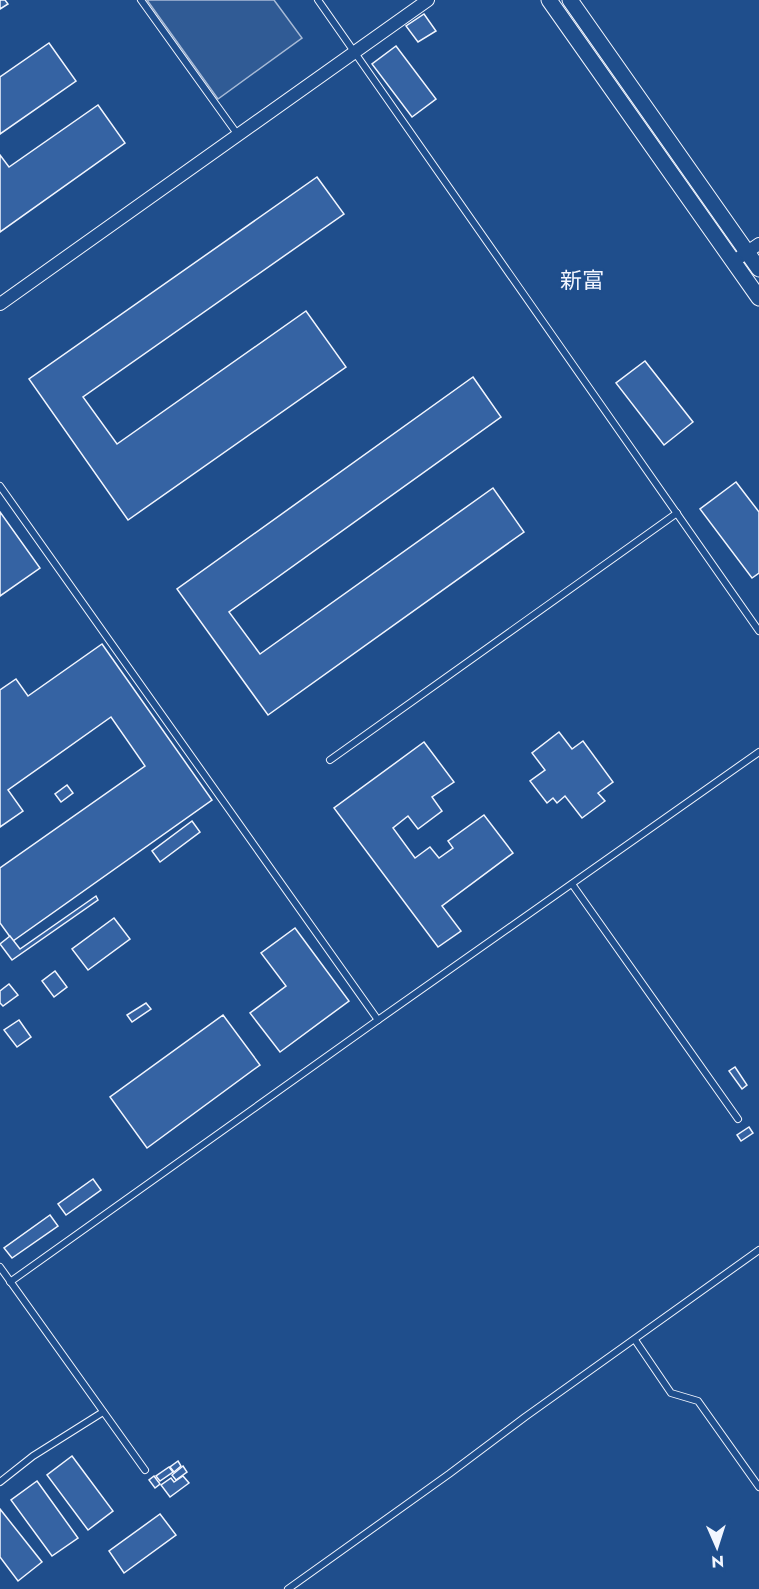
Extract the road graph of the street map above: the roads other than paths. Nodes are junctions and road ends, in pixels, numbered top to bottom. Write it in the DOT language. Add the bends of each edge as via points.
graph roads {
  1 [pos="141,0"];
  2 [pos="318,0"];
  3 [pos="428,0"];
  4 [pos="549,0"];
  5 [pos="570,0"];
  6 [pos="354,52"];
  7 [pos="238,135"];
  8 [pos="753,248"];
  9 [pos="734,262"];
  10 [pos="759,269"];
  11 [pos="759,298"];
  12 [pos="0,304"];
  13 [pos="0,486"];
  14 [pos="677,513"];
  15 [pos="759,632"];
  16 [pos="759,752"];
  17 [pos="330,760"];
  18 [pos="572,884"];
  19 [pos="378,1020"];
  20 [pos="738,1119"];
  21 [pos="759,1250"];
  22 [pos="0,1268"];
  23 [pos="10,1282"];
  24 [pos="634,1340"];
  25 [pos="103,1412"];
  26 [pos="145,1470"];
  27 [pos="0,1482"];
  28 [pos="759,1487"];
  29 [pos="288,1589"];
  1 -- 7 [label="lane"];
  2 -- 6 [label="lane"];
  3 -- 6 [label="street"];
  4 -- 9 [label="street"];
  5 -- 8 [label="street"];
  6 -- 7 [label="street"];
  6 -- 14 [label="lane"];
  7 -- 12 [label="street"];
  8 -- 9 [label="street"];
  8 -- 10 [label="street"];
  9 -- 11 [label="street"];
  13 -- 19 [label="lane"];
  14 -- 15 [label="lane"];
  14 -- 17 [label="lane"];
  16 -- 18 [label="lane"];
  18 -- 19 [label="lane"];
  18 -- 20 [label="lane"];
  19 -- 23 [label="lane"];
  21 -- 24 [label="lane"];
  22 -- 23 [label="lane"];
  23 -- 25 [label="lane"];
  24 -- 28 [label="lane" via="671,1393 698,1401"];
  24 -- 29 [label="lane"];
  25 -- 26 [label="lane"];
  25 -- 27 [label="lane"];
}
